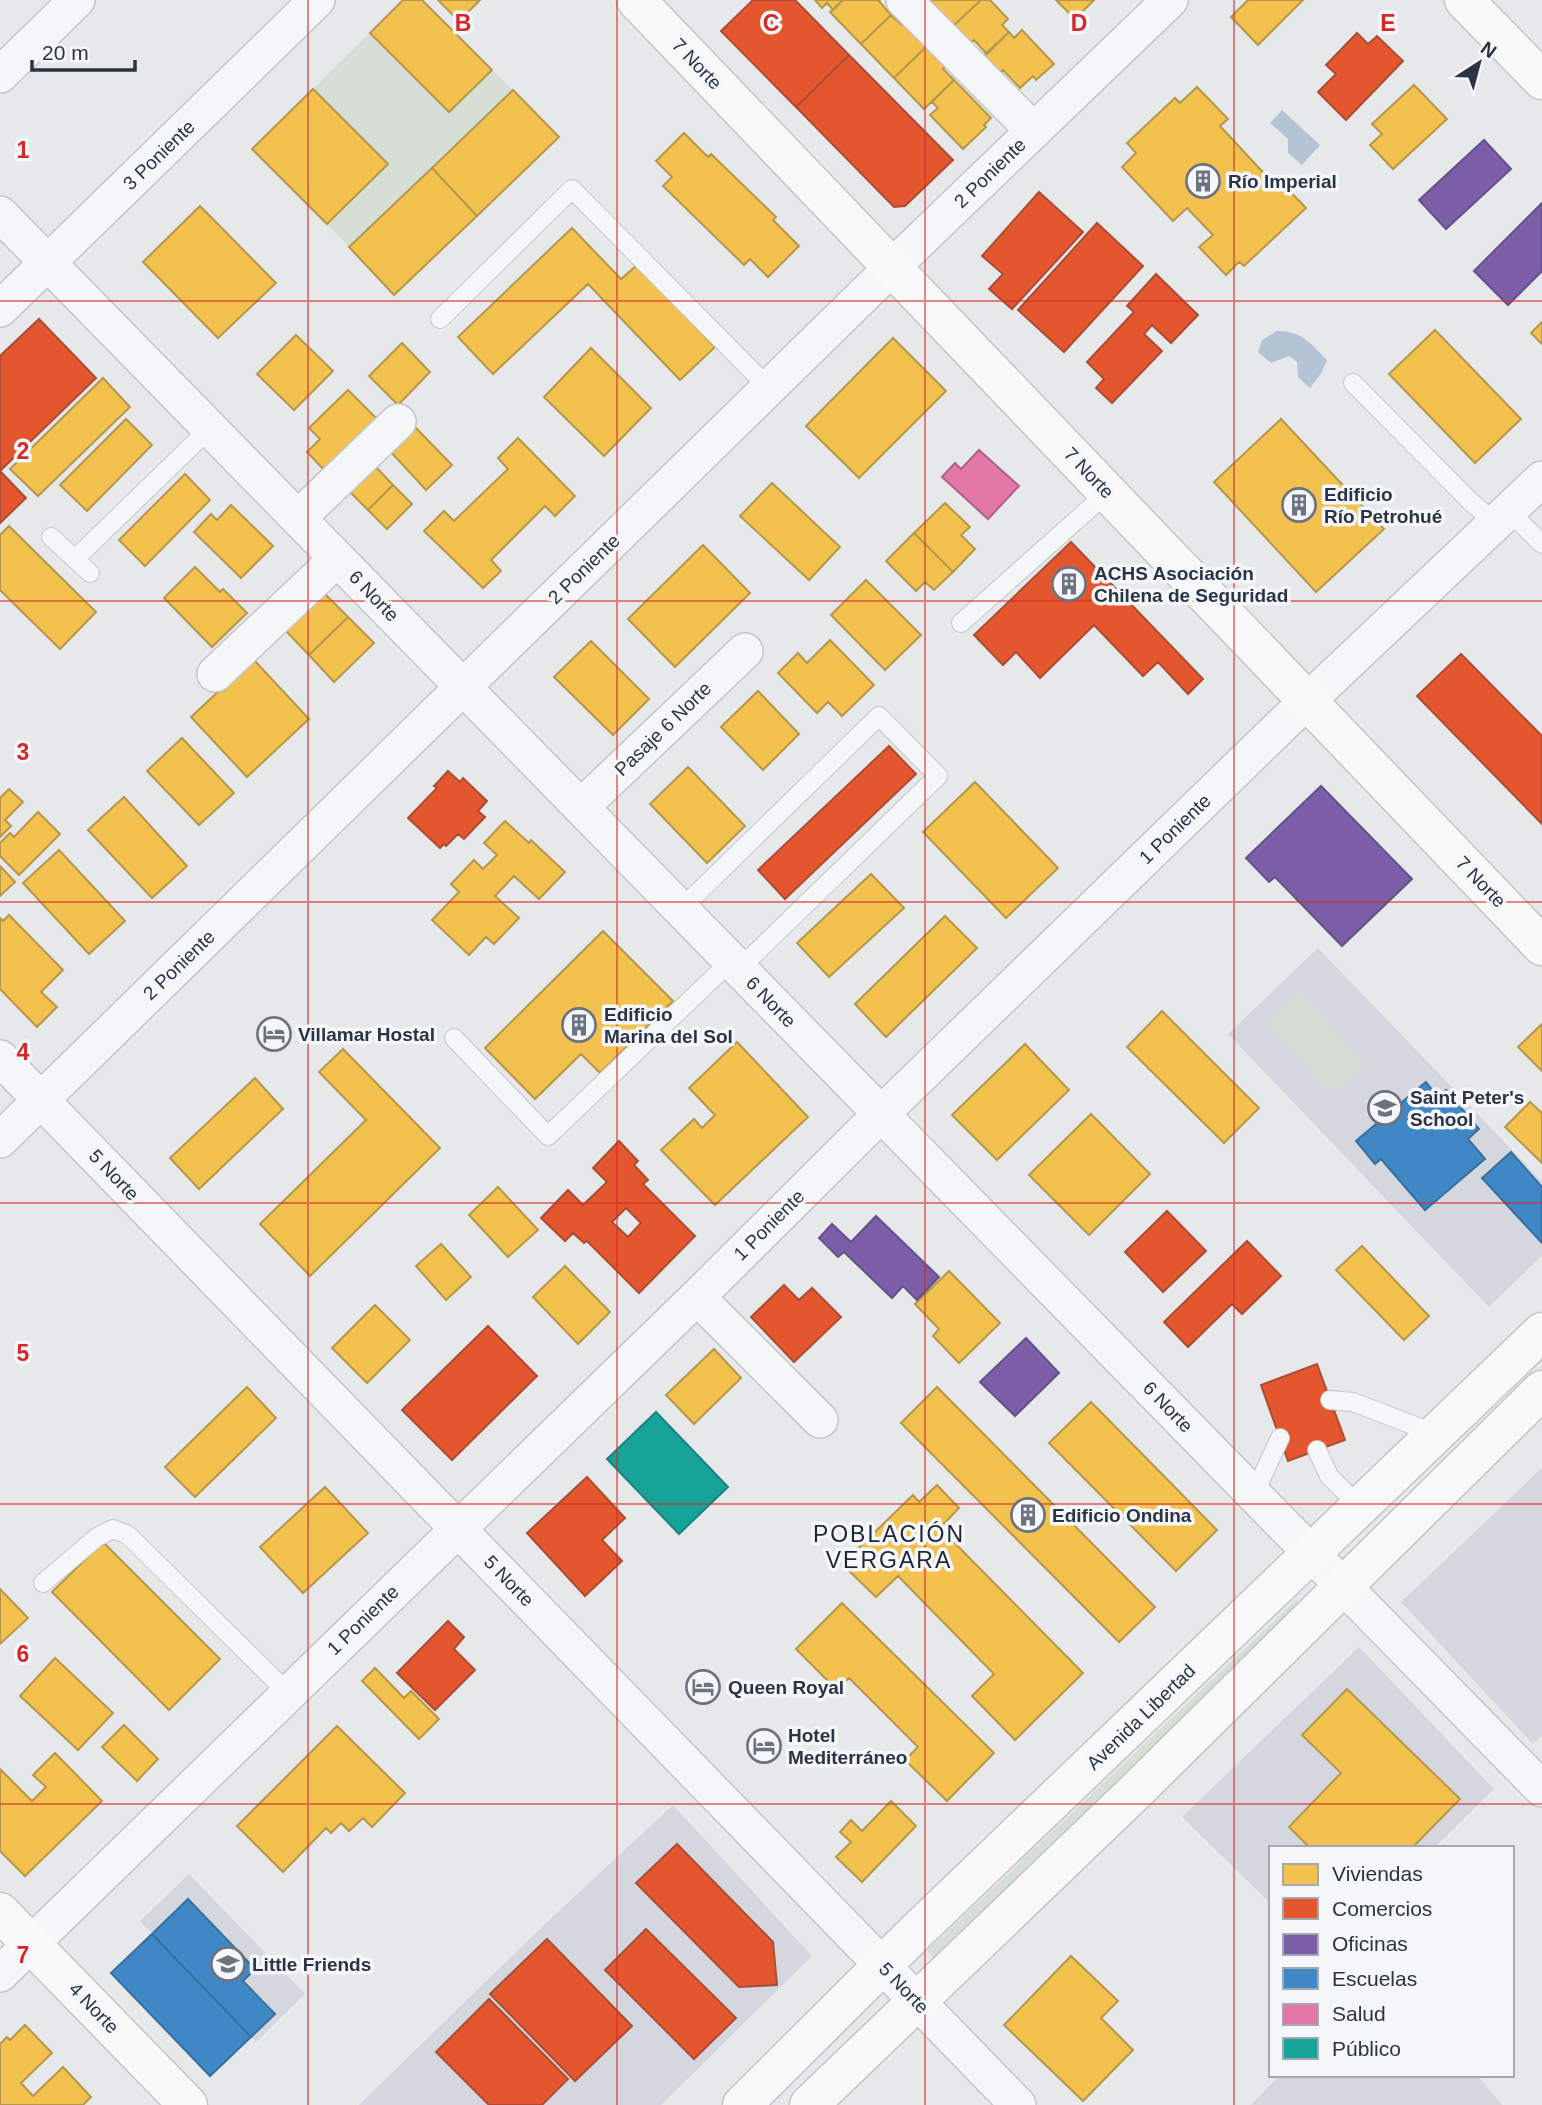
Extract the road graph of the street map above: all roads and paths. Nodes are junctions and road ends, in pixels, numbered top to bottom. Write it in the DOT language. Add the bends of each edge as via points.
graph roads {
  1 [pos="77,0"];
  2 [pos="317,0"];
  3 [pos="636,0"];
  4 [pos="904,0"];
  5 [pos="1170,0"];
  6 [pos="1464,0"];
  7 [pos="0,75"];
  8 [pos="1542,80"];
  9 [pos="1034,131"];
  10 [pos="0,214"];
  11 [pos="48,263"];
  12 [pos="892,268"];
  13 [pos="0,309"];
  14 [pos="440,319"];
  15 [pos="1353,383"];
  16 [pos="769,388"];
  17 [pos="398,422"];
  18 [pos="210,428"];
  19 [pos="1542,479"];
  20 [pos="1108,492"];
  21 [pos="298,518"];
  22 [pos="1502,518"];
  23 [pos="51,537"];
  24 [pos="1542,544"];
  25 [pos="75,559"];
  26 [pos="337,559"];
  27 [pos="90,573"];
  28 [pos="961,623"];
  29 [pos="745,651"];
  30 [pos="215,674"];
  31 [pos="463,687"];
  32 [pos="1307,701"];
  33 [pos="581,807"];
  34 [pos="681,909"];
  35 [pos="1542,946"];
  36 [pos="735,965"];
  37 [pos="454,1038"];
  38 [pos="0,1058"];
  39 [pos="41,1100"];
  40 [pos="881,1114"];
  41 [pos="0,1140"];
  42 [pos="697,1297"];
  43 [pos="1542,1332"];
  44 [pos="1542,1390"];
  45 [pos="1330,1400"];
  46 [pos="820,1420"];
  47 [pos="1436,1434"];
  48 [pos="1280,1438"];
  49 [pos="1317,1450"];
  50 [pos="1254,1494"];
  51 [pos="1360,1507"];
  52 [pos="457,1528"];
  53 [pos="1311,1554"];
  54 [pos="43,1583"];
  55 [pos="1343,1586"];
  56 [pos="288,1693"];
  57 [pos="1542,1789"];
  58 [pos="0,1912"];
  59 [pos="32,1944"];
  60 [pos="882,1966"];
  61 [pos="0,1974"];
  62 [pos="917,2001"];
  63 [pos="188,2105"];
  64 [pos="742,2105"];
  65 [pos="809,2105"];
  66 [pos="1018,2105"];
  1 -- 7 [label="street"];
  2 -- 11 [label="street, 3 Poniente"];
  3 -- 12 [label="main road, 7 Norte"];
  4 -- 9 [label="street"];
  5 -- 9 [label="street, 2 Poniente"];
  6 -- 8 [label="main road"];
  9 -- 12 [label="street, 2 Poniente"];
  10 -- 11 [label="street, 6 Norte"];
  11 -- 13 [label="street, 3 Poniente"];
  11 -- 18 [label="street, 6 Norte"];
  12 -- 16 [label="street, 2 Poniente"];
  12 -- 20 [label="main road, 7 Norte"];
  14 -- 16 [label="lane" via="572,189"];
  15 -- 22 [label="lane" via="1470,501"];
  16 -- 31 [label="street, 2 Poniente"];
  17 -- 21 [label="street"];
  18 -- 21 [label="street, 6 Norte"];
  18 -- 25 [label="lane"];
  19 -- 22 [label="street, 1 Poniente"];
  20 -- 28 [label="lane"];
  20 -- 32 [label="main road, 7 Norte"];
  21 -- 26 [label="street, 6 Norte"];
  22 -- 24 [label="lane"];
  22 -- 32 [label="street, 1 Poniente"];
  23 -- 25 [label="lane"];
  25 -- 27 [label="lane"];
  26 -- 30 [label="street"];
  26 -- 31 [label="street, 6 Norte"];
  29 -- 33 [label="street, Pasaje 6 Norte"];
  31 -- 33 [label="street, 6 Norte"];
  31 -- 39 [label="street, 2 Poniente"];
  32 -- 35 [label="main road, 7 Norte"];
  32 -- 40 [label="street, 1 Poniente"];
  33 -- 34 [label="street, 6 Norte"];
  34 -- 36 [label="street, 6 Norte"];
  34 -- 36 [label="lane" via="879,716 938,776"];
  36 -- 37 [label="lane" via="548,1136"];
  36 -- 40 [label="street, 6 Norte"];
  38 -- 39 [label="street, 5 Norte"];
  39 -- 41 [label="street, 2 Poniente"];
  39 -- 52 [label="street, 5 Norte"];
  40 -- 42 [label="street, 1 Poniente"];
  40 -- 50 [label="street, 6 Norte"];
  42 -- 46 [label="street"];
  42 -- 52 [label="street, 1 Poniente"];
  43 -- 47 [label="main road, Avenida Libertad"];
  44 -- 55 [label="main road"];
  45 -- 47 [label="lane" via="1353,1402"];
  47 -- 51 [label="main road, Avenida Libertad"];
  48 -- 50 [label="lane"];
  49 -- 51 [label="lane" via="1329,1476"];
  50 -- 53 [label="street, 6 Norte"];
  51 -- 53 [label="main road, Avenida Libertad"];
  52 -- 56 [label="street, 1 Poniente"];
  52 -- 60 [label="street, 5 Norte"];
  53 -- 55 [label="street, 6 Norte"];
  53 -- 60 [label="main road, Avenida Libertad"];
  54 -- 56 [label="lane" via="97,1537 113,1529 128,1535"];
  55 -- 57 [label="street, 6 Norte"];
  55 -- 62 [label="main road"];
  56 -- 59 [label="street, 1 Poniente"];
  58 -- 59 [label="main road, 4 Norte"];
  59 -- 61 [label="street, 1 Poniente"];
  59 -- 63 [label="main road, 4 Norte"];
  60 -- 62 [label="street, 5 Norte"];
  60 -- 64 [label="main road, Avenida Libertad"];
  62 -- 65 [label="main road"];
  62 -- 66 [label="street, 5 Norte"];
}
